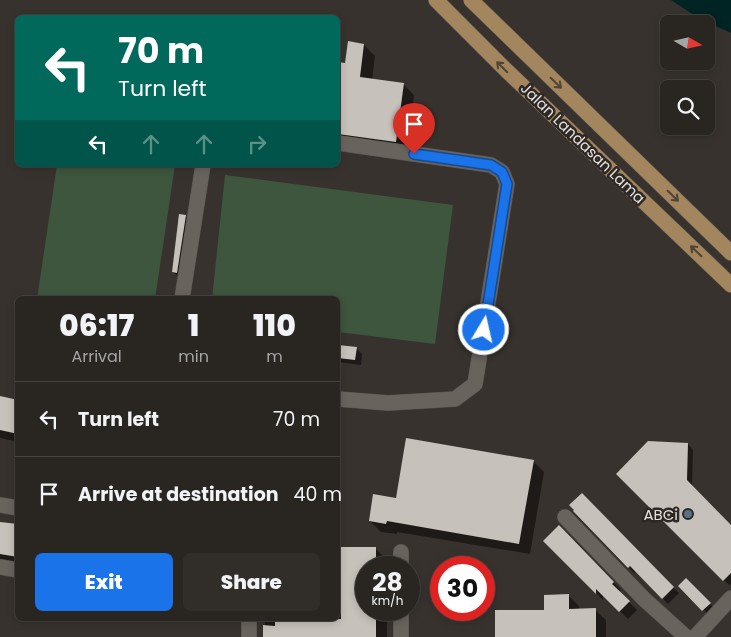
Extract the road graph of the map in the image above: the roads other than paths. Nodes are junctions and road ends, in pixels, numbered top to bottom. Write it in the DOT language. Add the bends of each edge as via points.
graph roads {
  1 [pos="436,0"];
  2 [pos="471,0"];
  3 [pos="340,143"];
  4 [pos="203,167"];
  5 [pos="731,253"];
  6 [pos="731,285"];
  7 [pos="182,296"];
  8 [pos="340,399"];
  9 [pos="0,505"];
  10 [pos="15,508"];
  11 [pos="565,517"];
  12 [pos="401,552"];
  13 [pos="401,556"];
  14 [pos="0,567"];
  15 [pos="15,570"];
  16 [pos="731,598"];
  17 [pos="249,621"];
  18 [pos="401,621"];
  19 [pos="249,637"];
  20 [pos="401,637"];
  21 [pos="686,637"];
  22 [pos="695,637"];
  6 -- 1 [label="main road, Jalan Landasan Lama, one-way"];
  2 -- 5 [label="main road, Jalan Landasan Lama, one-way"];
  3 -- 8 [label="street" via="491,165 502,172 507,184 475,384 455,400 388,403"];
  4 -- 7 [label="street"];
  9 -- 10 [label="street"];
  11 -- 21 [label="street" via="644,599"];
  12 -- 13 [label="street"];
  14 -- 15 [label="street"];
  16 -- 22 [label="street"];
  17 -- 19 [label="street"];
  18 -- 20 [label="street"];
}
